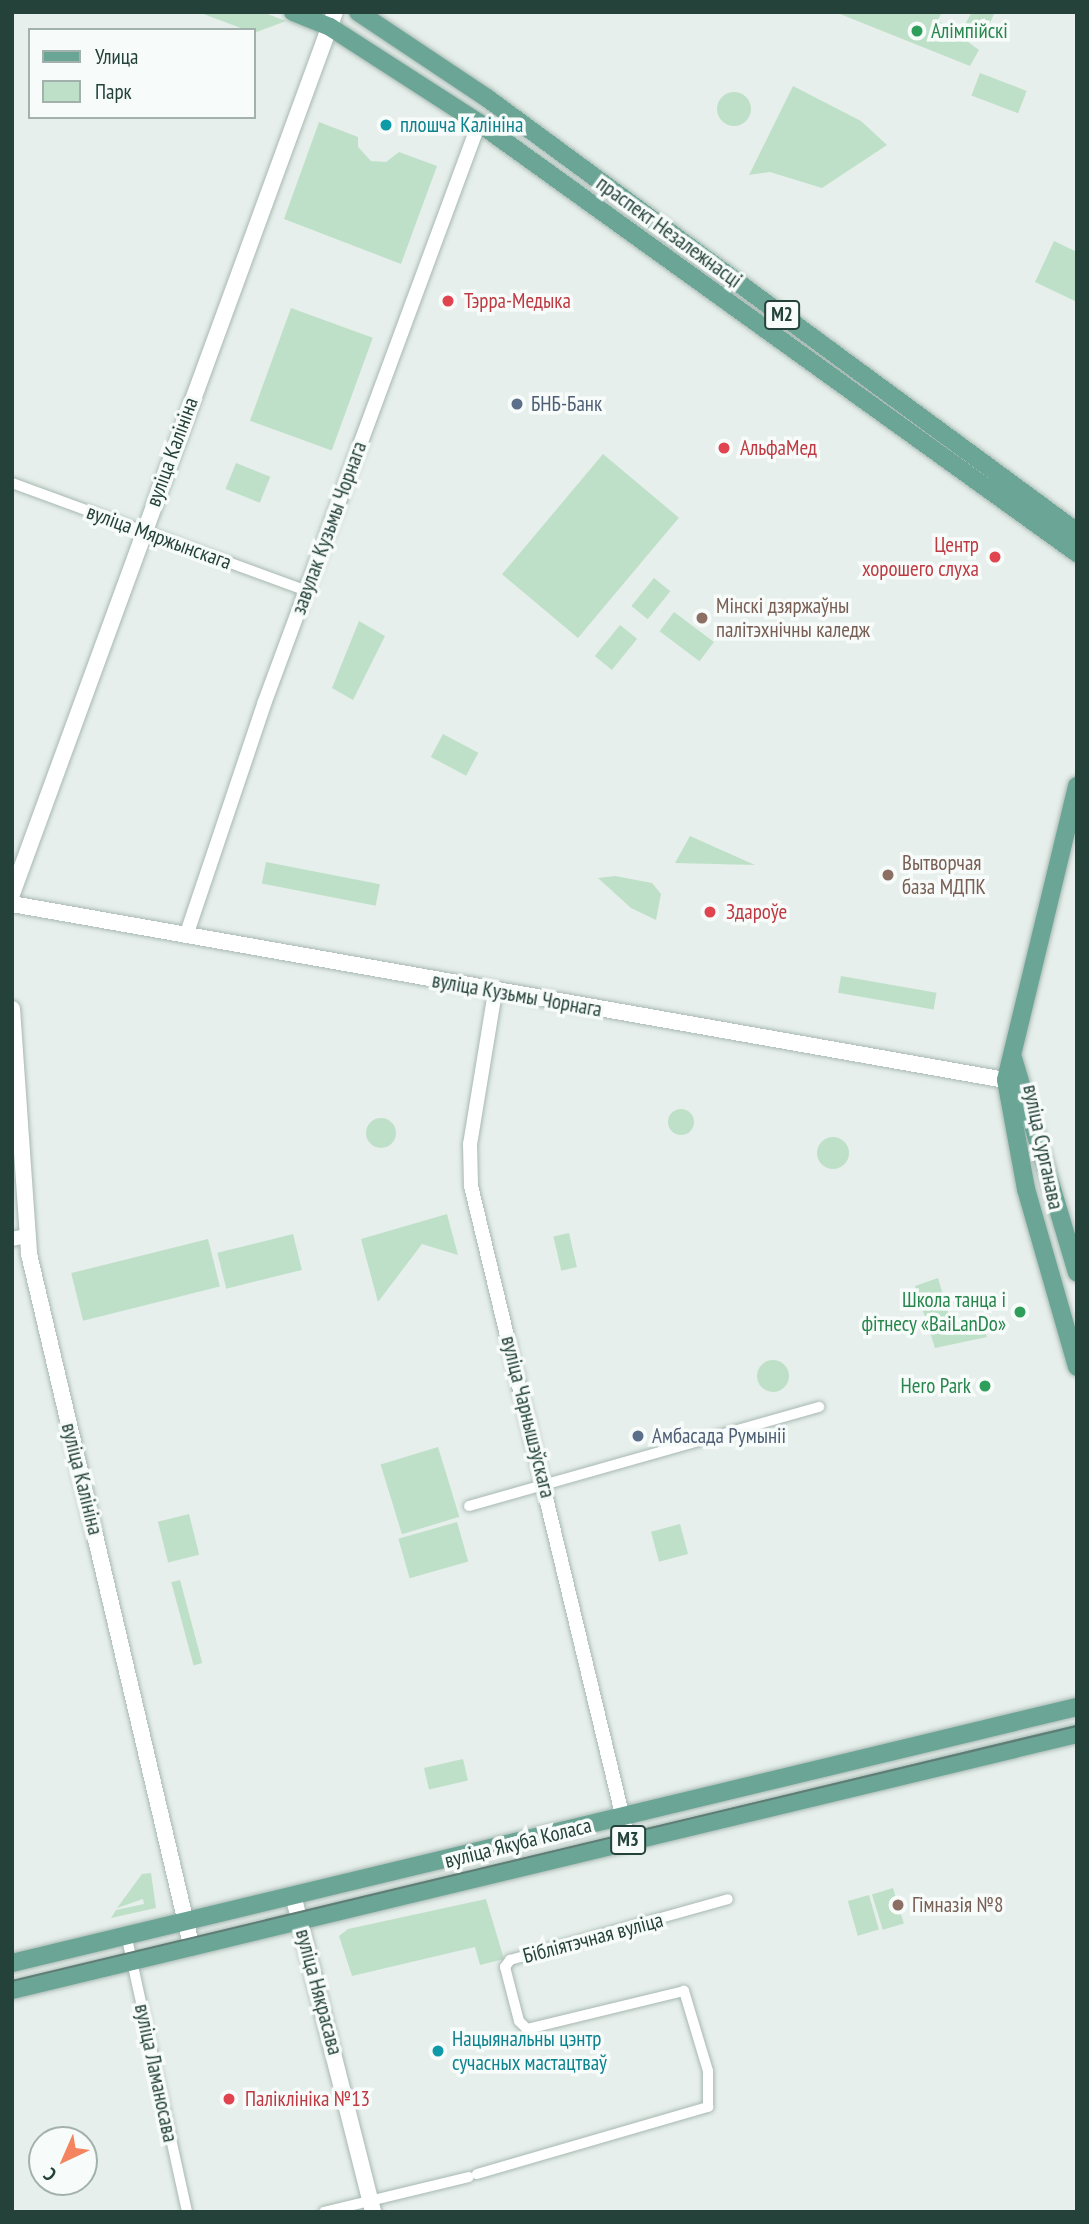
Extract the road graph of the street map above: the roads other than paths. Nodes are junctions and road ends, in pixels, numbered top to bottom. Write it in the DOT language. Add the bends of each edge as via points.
graph roads {
  1 [pos="293,12"];
  2 [pos="358,12"];
  3 [pos="332,20"];
  4 [pos="479,123"];
  5 [pos="12,483"];
  6 [pos="142,531"];
  7 [pos="1077,532"];
  8 [pos="1077,553"];
  9 [pos="305,590"];
  10 [pos="1077,786"];
  11 [pos="12,894"];
  12 [pos="12,904"];
  13 [pos="186,936"];
  14 [pos="495,992"];
  15 [pos="12,1009"];
  16 [pos="1014,1082"];
  17 [pos="19,1237"];
  18 [pos="1077,1273"];
  19 [pos="1077,1367"];
  20 [pos="819,1407"];
  21 [pos="543,1482"];
  22 [pos="469,1506"];
  23 [pos="1077,1707"];
  24 [pos="1077,1734"];
  25 [pos="623,1816"];
  26 [pos="628,1839"];
  27 [pos="292,1895"];
  28 [pos="728,1899"];
  29 [pos="185,1919"];
  30 [pos="299,1920"];
  31 [pos="126,1934"];
  32 [pos="191,1944"];
  33 [pos="131,1958"];
  34 [pos="12,1963"];
  35 [pos="12,1990"];
  36 [pos="372,2208"];
  37 [pos="187,2212"];
  38 [pos="324,2212"];
  1 -- 3 [label="main road, праспект Незалежнасці / М2"];
  2 -- 7 [label="main road, праспект Незалежнасці / М2" via="487,98"];
  3 -- 4 [label="main road, праспект Незалежнасці / М2"];
  3 -- 6 [label="main road, вуліца Калініна"];
  4 -- 8 [label="main road, праспект Незалежнасці / М2"];
  4 -- 9 [label="street, завулак Кузьмы Чорнага"];
  5 -- 6 [label="street, вуліца Мяржынскага"];
  6 -- 9 [label="street, вуліца Мяржынскага"];
  6 -- 11 [label="main road, вуліца Калініна"];
  9 -- 13 [label="street, завулак Кузьмы Чорнага"];
  10 -- 16 [label="main road, вуліца Сурганава" via="1013,1058"];
  12 -- 13 [label="main road, вуліца Кузьмы Чорнага"];
  13 -- 14 [label="main road, вуліца Кузьмы Чорнага"];
  14 -- 16 [label="main road, вуліца Кузьмы Чорнага"];
  14 -- 21 [label="street, вуліца Чарнышэўскага" via="470,1143 471,1186"];
  15 -- 17 [label="main road, вуліца Калініна"];
  16 -- 18 [label="main road, вуліца Сурганава"];
  16 -- 19 [label="main road, вуліца Сурганава" via="1023,1177"];
  17 -- 29 [label="main road, вуліца Калініна"];
  20 -- 21 [label="street"];
  21 -- 22 [label="street"];
  21 -- 25 [label="street, вуліца Чарнышэўскага"];
  23 -- 25 [label="main road, вуліца Якуба Коласа / М3"];
  24 -- 26 [label="main road, вуліца Якуба Коласа / М3"];
  25 -- 26 [label="street, вуліца Чарнышэўскага"];
  25 -- 27 [label="main road, вуліца Якуба Коласа / М3"];
  26 -- 30 [label="main road, вуліца Якуба Коласа / М3"];
  27 -- 29 [label="main road, вуліца Якуба Коласа / М3"];
  27 -- 30 [label="main road, вуліца Някрасава"];
  28 -- 36 [label="street, Бібліятэчная вуліца" via="510,1960 505,1967 519,2021 527,2029 684,1991 708,2071 708,2107"];
  29 -- 31 [label="main road, вуліца Якуба Коласа / М3"];
  29 -- 32 [label="main road, вуліца Калініна"];
  30 -- 32 [label="main road, вуліца Якуба Коласа / М3"];
  30 -- 36 [label="main road, вуліца Някрасава"];
  31 -- 33 [label="street, вуліца Ламаносава"];
  31 -- 34 [label="main road, вуліца Якуба Коласа / М3"];
  32 -- 33 [label="main road, вуліца Якуба Коласа / М3"];
  33 -- 35 [label="main road, вуліца Якуба Коласа / М3"];
  33 -- 37 [label="street, вуліца Ламаносава"];
  36 -- 38 [label="street, Бібліятэчная вуліца"];
}
